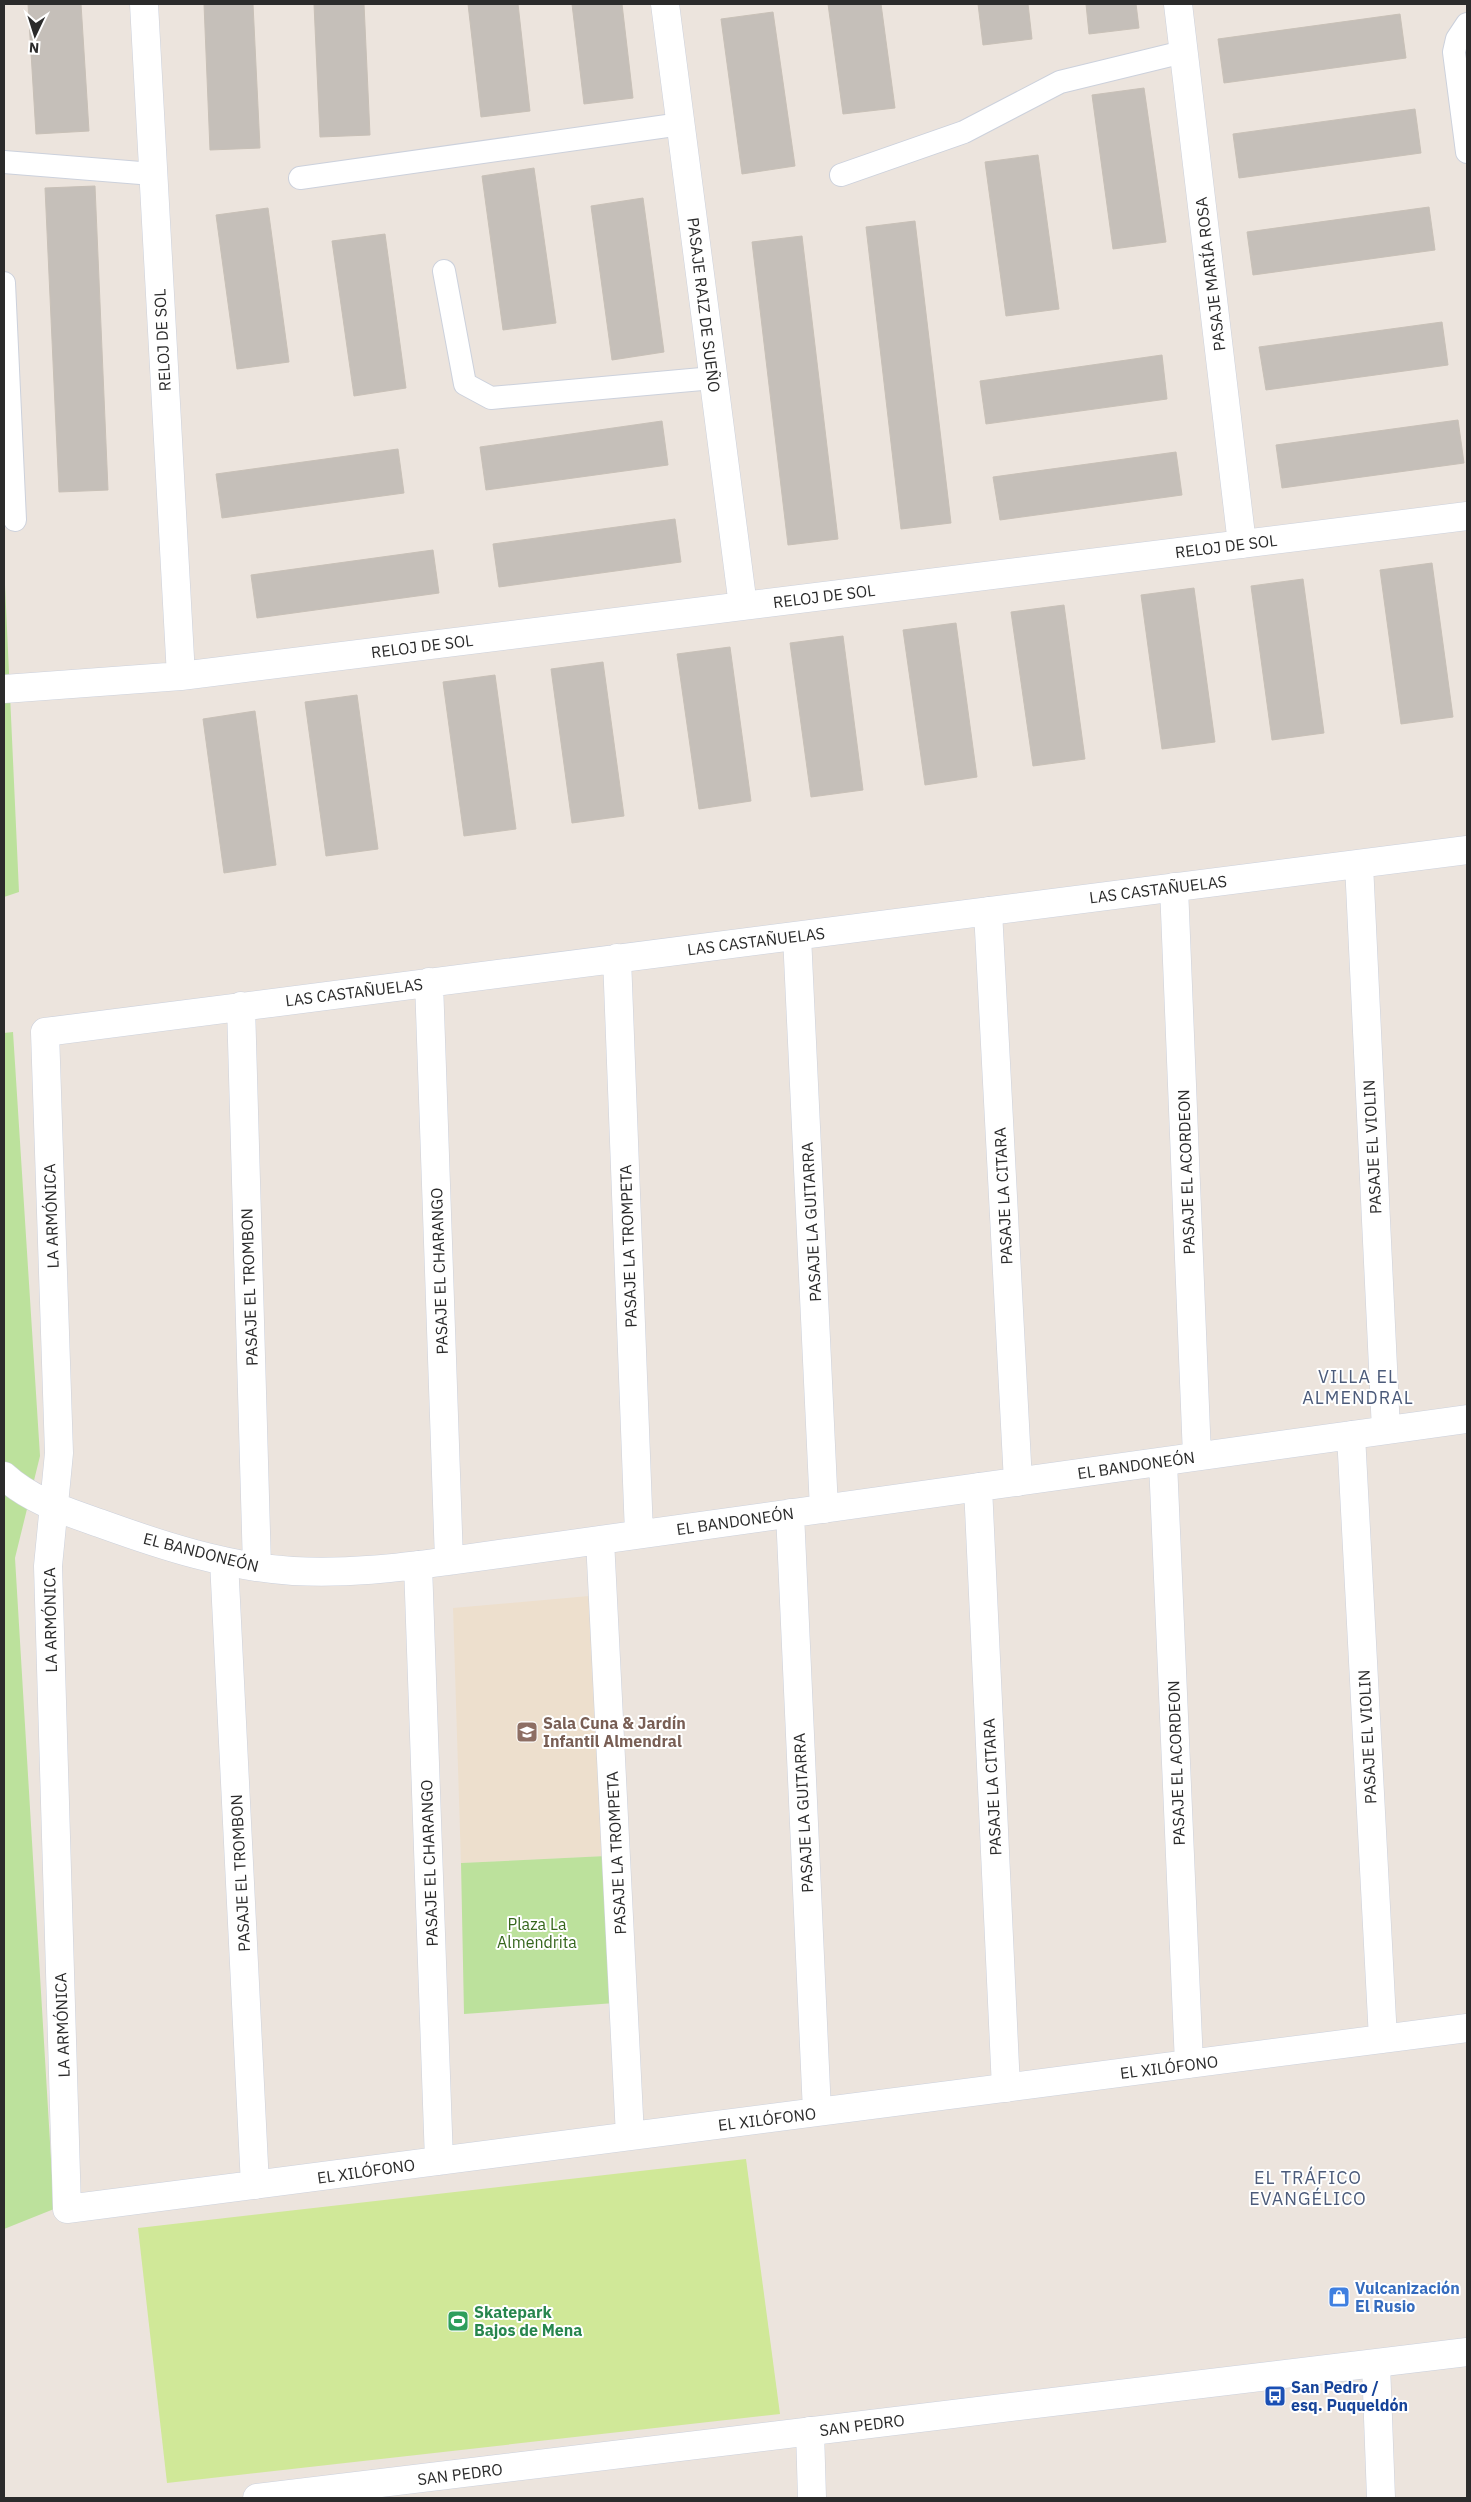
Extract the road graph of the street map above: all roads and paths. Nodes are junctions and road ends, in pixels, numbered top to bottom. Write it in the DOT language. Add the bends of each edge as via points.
graph roads {
  1 [pos="144,4"];
  2 [pos="665,4"];
  3 [pos="1178,4"];
  4 [pos="1467,24"];
  5 [pos="1183,52"];
  6 [pos="681,124"];
  7 [pos="1467,152"];
  8 [pos="4,162"];
  9 [pos="152,174"];
  10 [pos="842,175"];
  11 [pos="300,178"];
  12 [pos="444,271"];
  13 [pos="4,282"];
  14 [pos="713,378"];
  15 [pos="1467,516"];
  16 [pos="15,520"];
  17 [pos="1242,544"];
  18 [pos="743,606"];
  19 [pos="181,676"];
  20 [pos="4,689"];
  21 [pos="1467,850"];
  22 [pos="1359,864"];
  23 [pos="1174,887"];
  24 [pos="988,911"];
  25 [pos="797,936"];
  26 [pos="617,958"];
  27 [pos="429,982"];
  28 [pos="241,1006"];
  29 [pos="44,1032"];
  30 [pos="1467,1419"];
  31 [pos="1386,1430"];
  32 [pos="1351,1436"];
  33 [pos="1198,1456"];
  34 [pos="1163,1462"];
  35 [pos="1018,1482"];
  36 [pos="7,1485"];
  37 [pos="978,1487"];
  38 [pos="54,1507"];
  39 [pos="824,1509"];
  40 [pos="790,1513"];
  41 [pos="639,1534"];
  42 [pos="600,1540"];
  43 [pos="224,1560"];
  44 [pos="449,1561"];
  45 [pos="418,1565"];
  46 [pos="257,1567"];
  47 [pos="1467,2028"];
  48 [pos="1383,2039"];
  49 [pos="1189,2064"];
  50 [pos="1006,2088"];
  51 [pos="817,2112"];
  52 [pos="630,2136"];
  53 [pos="439,2161"];
  54 [pos="255,2185"];
  55 [pos="67,2209"];
  56 [pos="1467,2352"];
  57 [pos="1376,2364"];
  58 [pos="810,2431"];
  59 [pos="257,2498"];
  60 [pos="812,2498"];
  61 [pos="1381,2498"];
  1 -- 9 [label="street, RELOJ DE SOL"];
  2 -- 6 [label="street, PASAJE RAIZ DE SUEÑO"];
  3 -- 5 [label="street, PASAJE MARÍA ROSA"];
  4 -- 7 [label="lane" via="1457,39 1454,52"];
  5 -- 10 [label="lane" via="1060,82 964,132"];
  5 -- 17 [label="street, PASAJE MARÍA ROSA"];
  6 -- 11 [label="lane"];
  6 -- 14 [label="street, PASAJE RAIZ DE SUEÑO"];
  8 -- 9 [label="lane"];
  9 -- 19 [label="street, RELOJ DE SOL"];
  12 -- 14 [label="lane" via="465,384 491,398"];
  13 -- 16 [label="lane"];
  14 -- 18 [label="street, PASAJE RAIZ DE SUEÑO"];
  15 -- 17 [label="street, RELOJ DE SOL"];
  17 -- 18 [label="street, RELOJ DE SOL"];
  18 -- 19 [label="street, RELOJ DE SOL"];
  19 -- 20 [label="street, RELOJ DE SOL"];
  21 -- 22 [label="street, LAS CASTAÑUELAS"];
  22 -- 23 [label="street, LAS CASTAÑUELAS"];
  22 -- 31 [label="street, PASAJE EL VIOLIN"];
  23 -- 24 [label="street, LAS CASTAÑUELAS"];
  23 -- 33 [label="street, PASAJE EL ACORDEON"];
  24 -- 25 [label="street, LAS CASTAÑUELAS"];
  24 -- 35 [label="street, PASAJE LA CITARA"];
  25 -- 26 [label="street, LAS CASTAÑUELAS"];
  25 -- 39 [label="street, PASAJE LA GUITARRA"];
  26 -- 27 [label="street, LAS CASTAÑUELAS"];
  26 -- 41 [label="street, PASAJE LA TROMPETA"];
  27 -- 28 [label="street, LAS CASTAÑUELAS"];
  27 -- 44 [label="street, PASAJE EL CHARANGO"];
  28 -- 29 [label="street, LAS CASTAÑUELAS"];
  28 -- 46 [label="street, PASAJE EL TROMBON"];
  29 -- 38 [label="street, LA ARMÓNICA" via="59,1453"];
  30 -- 31 [label="street, EL BANDONEÓN"];
  31 -- 32 [label="street, EL BANDONEÓN"];
  32 -- 33 [label="street, EL BANDONEÓN"];
  32 -- 48 [label="street, PASAJE EL VIOLIN"];
  33 -- 34 [label="street, EL BANDONEÓN"];
  34 -- 35 [label="street, EL BANDONEÓN"];
  34 -- 49 [label="street, PASAJE EL ACORDEON"];
  35 -- 37 [label="street, EL BANDONEÓN"];
  36 -- 38 [label="street, EL BANDONEÓN"];
  37 -- 39 [label="street, EL BANDONEÓN"];
  37 -- 50 [label="street, PASAJE LA CITARA"];
  38 -- 43 [label="street, EL BANDONEÓN" via="156,1542"];
  38 -- 55 [label="street, LA ARMÓNICA" via="48,1566"];
  39 -- 40 [label="street, EL BANDONEÓN"];
  40 -- 41 [label="street, EL BANDONEÓN"];
  40 -- 51 [label="street, PASAJE LA GUITARRA"];
  41 -- 42 [label="street, EL BANDONEÓN"];
  42 -- 44 [label="street, EL BANDONEÓN"];
  42 -- 52 [label="street, PASAJE LA TROMPETA"];
  43 -- 46 [label="street, EL BANDONEÓN"];
  43 -- 54 [label="street, PASAJE EL TROMBON"];
  44 -- 45 [label="street, EL BANDONEÓN"];
  45 -- 46 [label="street, EL BANDONEÓN" via="338,1572"];
  45 -- 53 [label="street, PASAJE EL CHARANGO"];
  47 -- 48 [label="street, EL XILÓFONO"];
  48 -- 49 [label="street, EL XILÓFONO"];
  49 -- 50 [label="street, EL XILÓFONO"];
  50 -- 51 [label="street, EL XILÓFONO"];
  51 -- 52 [label="street, EL XILÓFONO"];
  52 -- 53 [label="street, EL XILÓFONO"];
  53 -- 54 [label="street, EL XILÓFONO"];
  54 -- 55 [label="street, EL XILÓFONO"];
  56 -- 57 [label="street, SAN PEDRO"];
  57 -- 58 [label="street, SAN PEDRO"];
  57 -- 61 [label="street"];
  58 -- 59 [label="street, SAN PEDRO"];
  58 -- 60 [label="street"];
}
